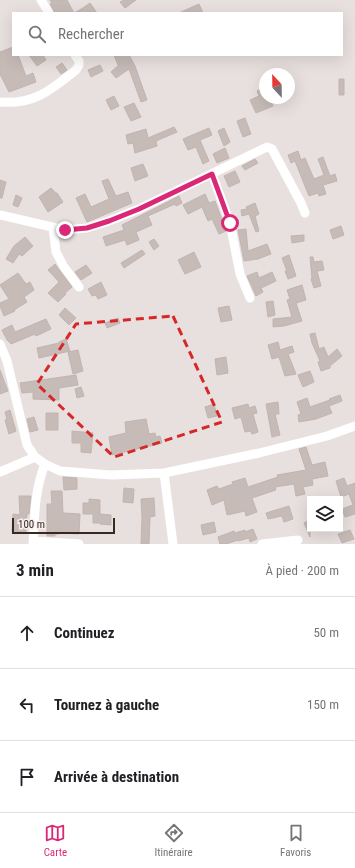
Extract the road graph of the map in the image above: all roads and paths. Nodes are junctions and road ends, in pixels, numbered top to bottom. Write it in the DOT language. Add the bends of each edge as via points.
graph roads {
  1 [pos="41,0"];
  2 [pos="48,12"];
  3 [pos="75,56"];
  4 [pos="0,102"];
  5 [pos="212,174"];
  6 [pos="305,213"];
  7 [pos="0,215"];
  8 [pos="53,227"];
  9 [pos="79,287"];
  10 [pos="250,298"];
  11 [pos="0,344"];
  12 [pos="355,426"];
  13 [pos="35,457"];
  14 [pos="45,464"];
  15 [pos="0,472"];
  16 [pos="164,473"];
  17 [pos="298,540"];
  18 [pos="33,542"];
  19 [pos="78,544"];
  20 [pos="173,544"];
  21 [pos="262,544"];
  1 -- 2 [label="street"];
  3 -- 4 [label="street" via="79,65 76,70 48,92 27,101"];
  5 -- 6 [label="street" via="270,147"];
  5 -- 8 [label="street" via="109,221 87,228 65,230"];
  5 -- 10 [label="street" via="230,223 240,274"];
  7 -- 8 [label="street"];
  8 -- 9 [label="street" via="56,252"];
  11 -- 13 [label="street" via="7,361 27,445"];
  12 -- 16 [label="street" via="328,436 260,453"];
  13 -- 14 [label="street"];
  13 -- 15 [label="street"];
  14 -- 16 [label="street" via="60,471 110,476"];
  14 -- 18 [label="street" via="36,497"];
  16 -- 20 [label="street"];
  17 -- 21 [label="street"];
  18 -- 19 [label="street"];
}
